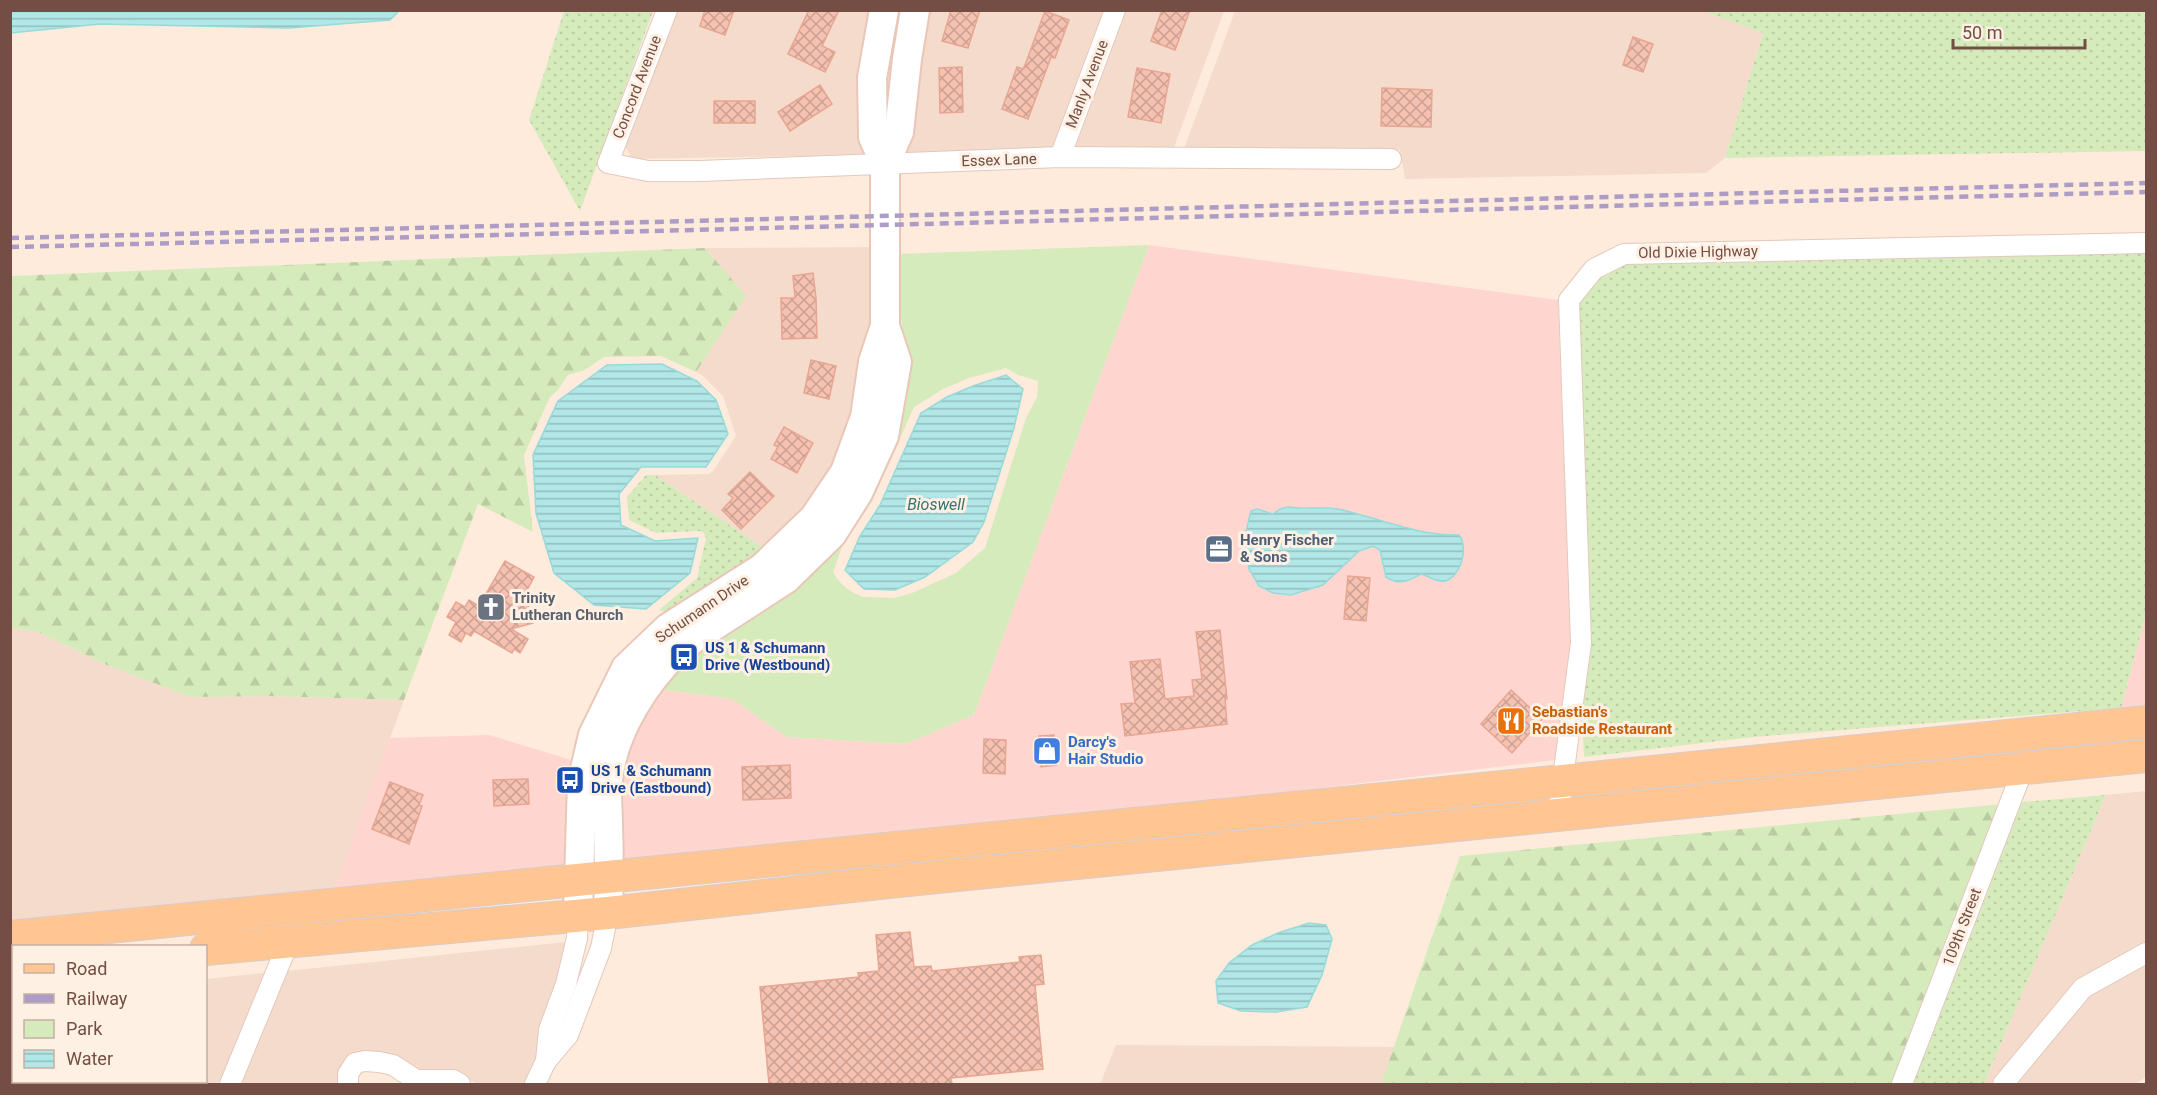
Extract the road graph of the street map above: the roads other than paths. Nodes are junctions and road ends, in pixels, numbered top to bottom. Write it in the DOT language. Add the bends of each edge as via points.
graph roads {
  1 [pos="667,10"];
  2 [pos="884,10"];
  3 [pos="915,10"];
  4 [pos="1115,10"];
  5 [pos="1060,157"];
  6 [pos="1392,159"];
  7 [pos="608,163"];
  8 [pos="885,164"];
  9 [pos="2146,243"];
  10 [pos="885,326"];
  11 [pos="2146,722"];
  12 [pos="2146,756"];
  13 [pos="2023,769"];
  14 [pos="1563,780"];
  15 [pos="1558,815"];
  16 [pos="610,879"];
  17 [pos="578,882"];
  18 [pos="593,914"];
  19 [pos="10,937"];
  20 [pos="289,941"];
  21 [pos="207,949"];
  22 [pos="2146,953"];
  23 [pos="546,1061"];
  24 [pos="413,1082"];
  25 [pos="230,1084"];
  26 [pos="348,1084"];
  27 [pos="460,1084"];
  28 [pos="535,1084"];
  29 [pos="1902,1084"];
  30 [pos="2003,1084"];
  1 -- 7 [label="street, Concord Avenue"];
  2 -- 8 [label="street, Schumann Drive" via="872,78 873,137"];
  3 -- 8 [label="street, Schumann Drive" via="899,132"];
  4 -- 5 [label="street, Manly Avenue"];
  5 -- 6 [label="street, Essex Lane"];
  5 -- 8 [label="street, Essex Lane"];
  7 -- 8 [label="street, Essex Lane" via="648,171"];
  8 -- 10 [label="street, Schumann Drive"];
  9 -- 14 [label="street, Old Dixie Highway" via="1624,254 1594,269 1569,300 1581,643"];
  10 -- 16 [label="street, Schumann Drive" via="897,362 884,436 858,494 832,534 786,579 681,647 646,687 617,737 608,779"];
  10 -- 17 [label="street, Schumann Drive" via="873,362 865,417 845,472 814,518 762,568 668,628 626,668 593,735 582,782"];
  11 -- 14 [label="main road"];
  12 -- 13 [label="main road"];
  13 -- 15 [label="main road"];
  13 -- 29 [label="street, 109th Street"];
  14 -- 15 [label="street, Old Dixie Highway"];
  14 -- 16 [label="main road"];
  15 -- 18 [label="main road"];
  16 -- 17 [label="main road"];
  16 -- 18 [label="street, Schumann Drive"];
  17 -- 18 [label="street, Schumann Drive"];
  17 -- 19 [label="main road"];
  18 -- 20 [label="main road"];
  18 -- 23 [label="street" via="577,938 549,1030"];
  18 -- 23 [label="street" via="601,948 568,1035"];
  20 -- 21 [label="main road"];
  20 -- 25 [label="street"];
  22 -- 30 [label="street" via="2083,988"];
  23 -- 28 [label="street"];
  24 -- 26 [label="street" via="393,1065 365,1061 355,1063 348,1074"];
  24 -- 27 [label="street" via="453,1080"];
}
